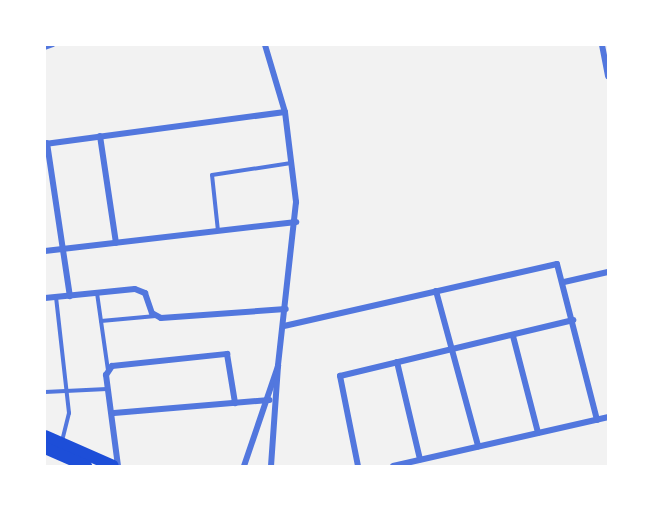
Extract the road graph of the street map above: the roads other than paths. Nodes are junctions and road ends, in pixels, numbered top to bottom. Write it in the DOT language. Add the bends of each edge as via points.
graph roads {
  1 [pos="53,45"];
  2 [pos="265,45"];
  3 [pos="602,45"];
  4 [pos="45,48"];
  5 [pos="608,76"];
  6 [pos="285,111"];
  7 [pos="100,136"];
  8 [pos="46,144"];
  9 [pos="294,163"];
  10 [pos="296,222"];
  11 [pos="218,231"];
  12 [pos="116,243"];
  13 [pos="63,249"];
  14 [pos="45,251"];
  15 [pos="608,272"];
  16 [pos="564,282"];
  17 [pos="436,291"];
  18 [pos="97,293"];
  19 [pos="70,296"];
  20 [pos="56,297"];
  21 [pos="45,298"];
  22 [pos="286,309"];
  23 [pos="156,316"];
  24 [pos="573,320"];
  25 [pos="101,321"];
  26 [pos="284,326"];
  27 [pos="513,336"];
  28 [pos="454,349"];
  29 [pos="397,362"];
  30 [pos="278,366"];
  31 [pos="108,370"];
  32 [pos="109,389"];
  33 [pos="45,392"];
  34 [pos="66,392"];
  35 [pos="276,399"];
  36 [pos="267,400"];
  37 [pos="235,403"];
  38 [pos="114,413"];
  39 [pos="608,417"];
  40 [pos="597,420"];
  41 [pos="538,433"];
  42 [pos="45,436"];
  43 [pos="62,443"];
  44 [pos="478,446"];
  45 [pos="45,448"];
  46 [pos="420,459"];
  47 [pos="86,466"];
  48 [pos="113,466"];
  49 [pos="118,466"];
  50 [pos="244,466"];
  51 [pos="271,466"];
  52 [pos="358,466"];
  53 [pos="393,466"];
  1 -- 4 [label="lane"];
  2 -- 6 [label="street"];
  3 -- 5 [label="street"];
  6 -- 7 [label="street"];
  6 -- 9 [label="street"];
  7 -- 8 [label="street"];
  7 -- 12 [label="street"];
  8 -- 13 [label="street"];
  9 -- 10 [label="street"];
  9 -- 11 [label="lane" via="212,175"];
  10 -- 11 [label="street"];
  10 -- 22 [label="street"];
  11 -- 12 [label="street"];
  12 -- 13 [label="street"];
  13 -- 14 [label="street"];
  13 -- 19 [label="street"];
  15 -- 16 [label="street"];
  16 -- 17 [label="street" via="557,264 551,264"];
  16 -- 24 [label="street"];
  17 -- 26 [label="street"];
  17 -- 28 [label="street"];
  18 -- 19 [label="street"];
  18 -- 23 [label="street" via="140,291"];
  18 -- 25 [label="lane"];
  19 -- 20 [label="street"];
  20 -- 21 [label="street"];
  20 -- 34 [label="lane"];
  22 -- 23 [label="street"];
  22 -- 26 [label="street"];
  23 -- 25 [label="lane"];
  24 -- 27 [label="street"];
  24 -- 40 [label="street"];
  25 -- 31 [label="lane"];
  26 -- 30 [label="street"];
  27 -- 28 [label="street"];
  27 -- 41 [label="street"];
  28 -- 29 [label="street"];
  28 -- 44 [label="street"];
  29 -- 46 [label="street"];
  29 -- 52 [label="street" via="340,376"];
  30 -- 35 [label="street"];
  30 -- 36 [label="street"];
  31 -- 32 [label="street"];
  31 -- 37 [label="street" via="131,361 227,354"];
  32 -- 34 [label="lane"];
  32 -- 38 [label="street"];
  33 -- 34 [label="lane"];
  34 -- 43 [label="lane" via="69,413"];
  35 -- 36 [label="street"];
  35 -- 51 [label="street"];
  36 -- 37 [label="street"];
  36 -- 50 [label="street"];
  37 -- 38 [label="street"];
  38 -- 49 [label="street"];
  39 -- 40 [label="street"];
  40 -- 41 [label="street"];
  41 -- 44 [label="street"];
  42 -- 43 [label="main road"];
  43 -- 48 [label="main road"];
  44 -- 46 [label="street"];
  45 -- 47 [label="main road"];
  46 -- 53 [label="street"];
}
